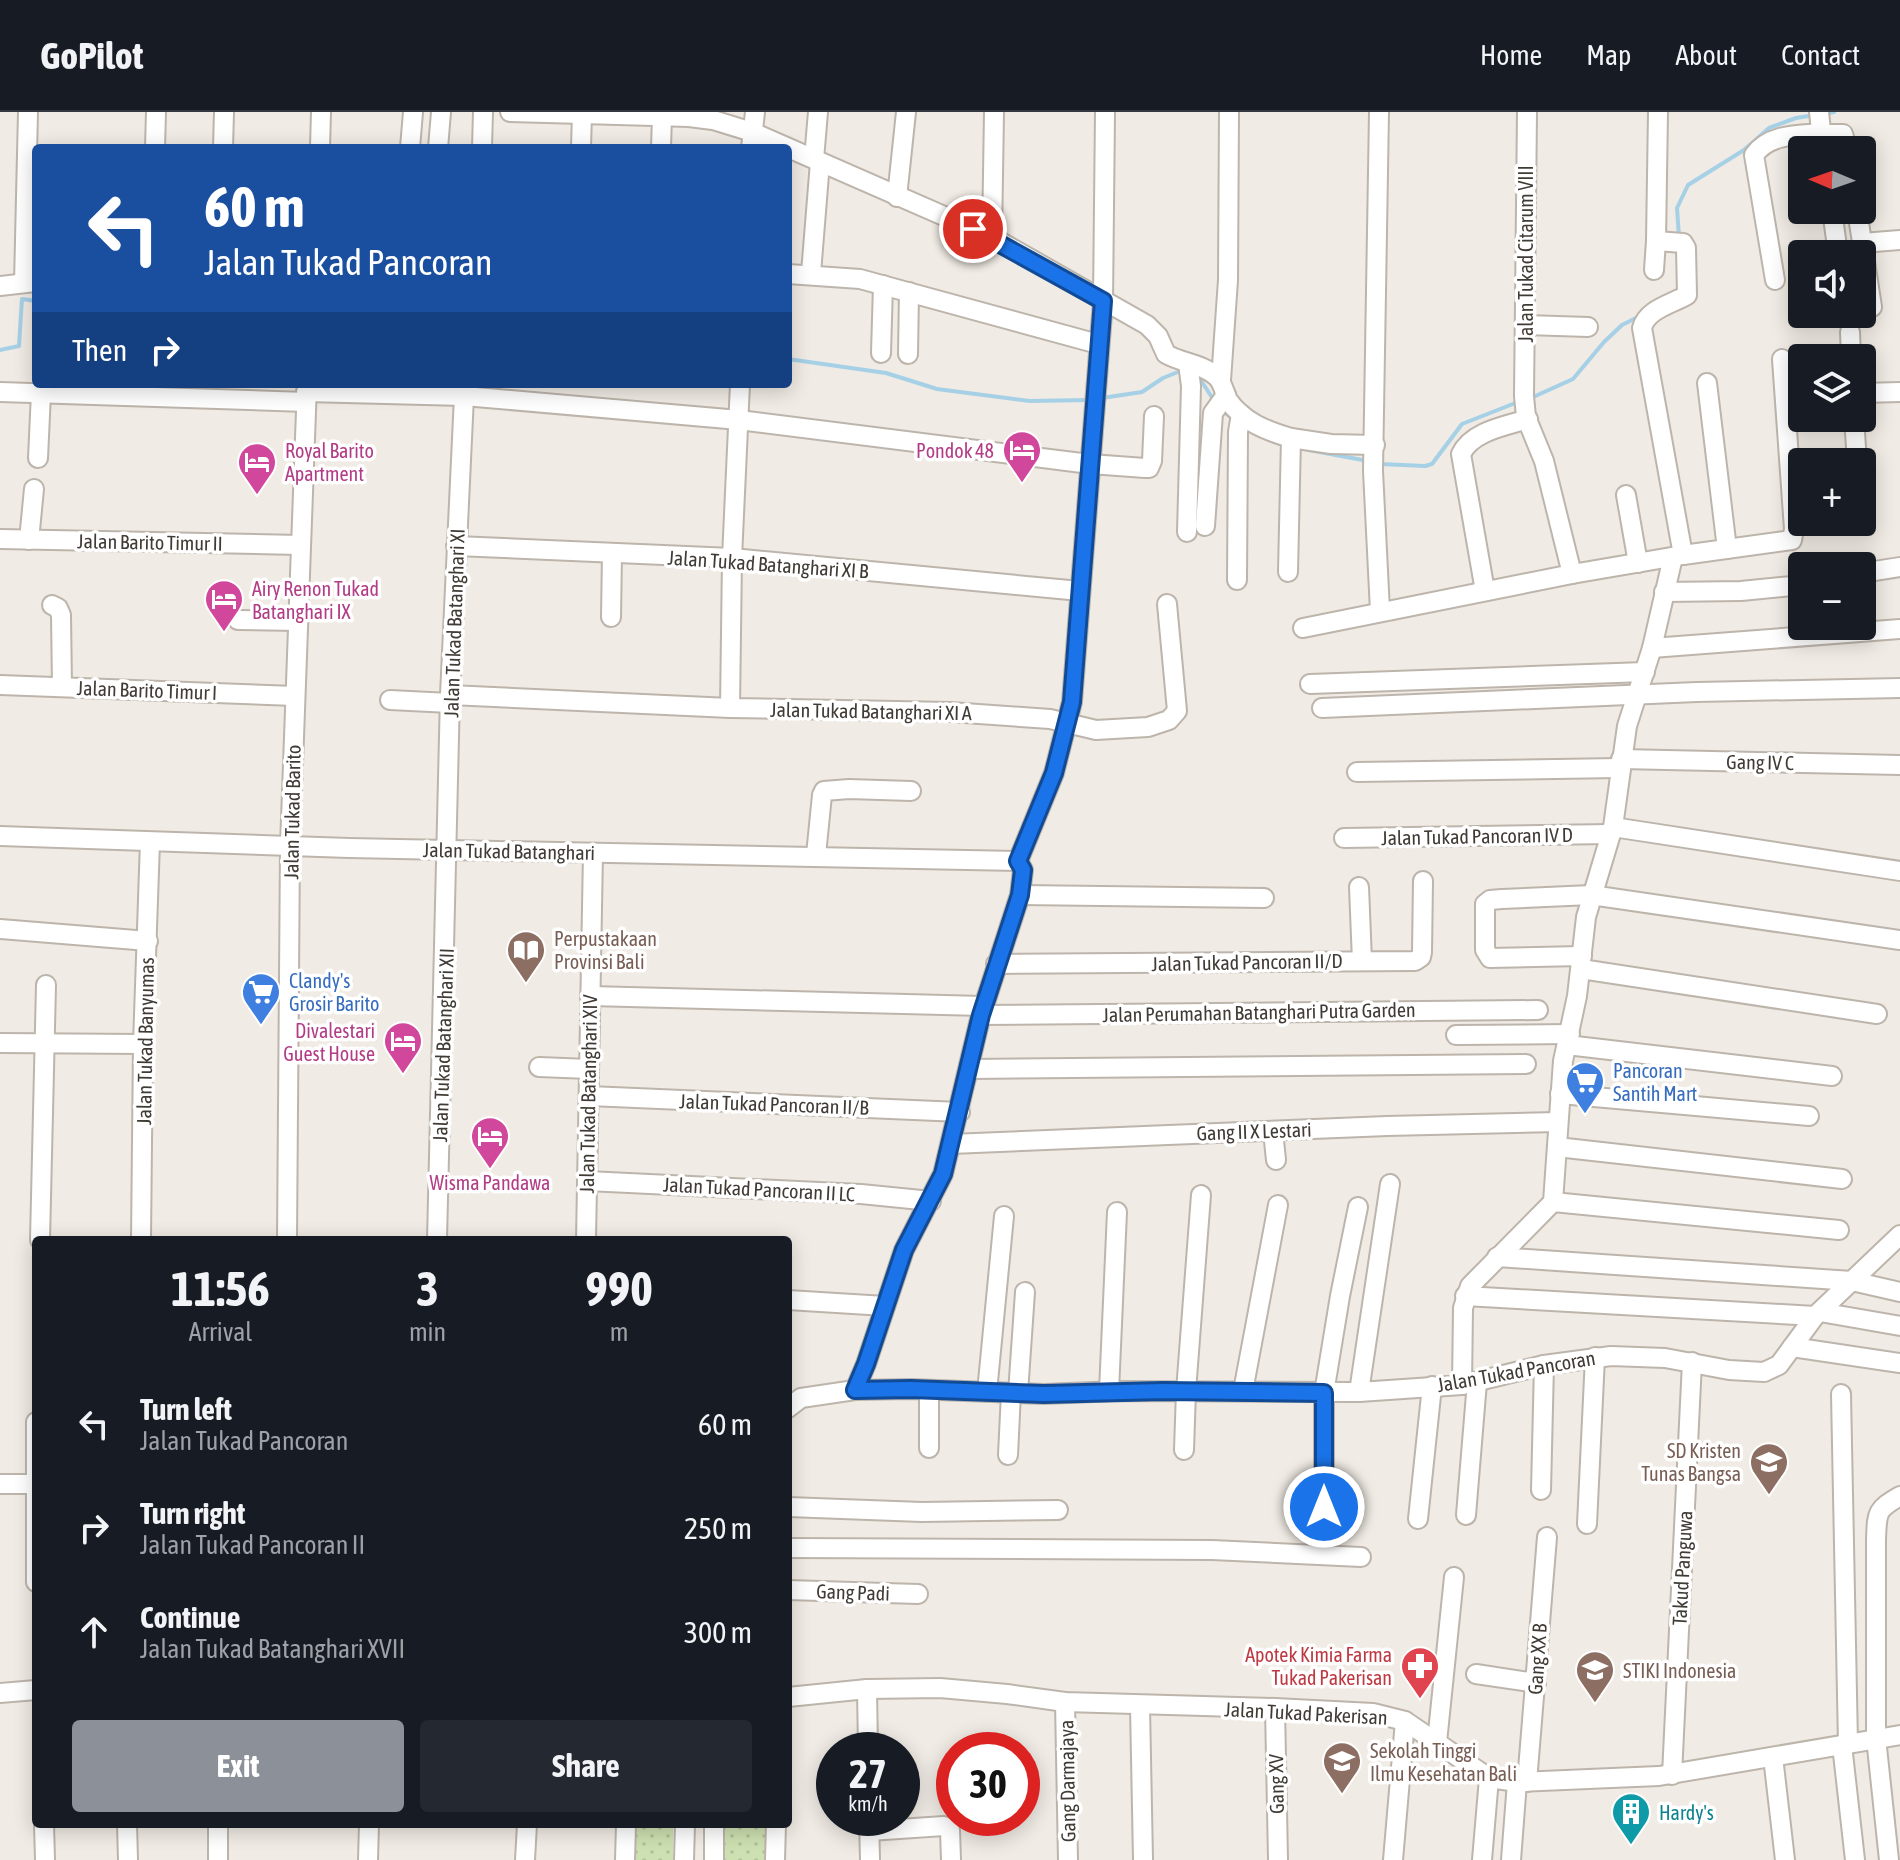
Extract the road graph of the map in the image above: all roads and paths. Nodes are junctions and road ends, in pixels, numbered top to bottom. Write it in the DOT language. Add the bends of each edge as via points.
graph roads {
  1 [pos="28,112"];
  2 [pos="156,112"];
  3 [pos="224,112"];
  4 [pos="321,112"];
  5 [pos="413,112"];
  6 [pos="441,112"];
  7 [pos="483,112"];
  8 [pos="510,112"];
  9 [pos="755,112"];
  10 [pos="818,112"];
  11 [pos="906,112"];
  12 [pos="994,112"];
  13 [pos="1105,112"];
  14 [pos="1229,112"];
  15 [pos="1379,112"];
  16 [pos="1527,112"];
  17 [pos="1658,112"];
  18 [pos="582,113"];
  19 [pos="623,114"];
  20 [pos="689,114"];
  21 [pos="662,116"];
  22 [pos="1823,132"];
  23 [pos="1844,136"];
  24 [pos="752,140"];
  25 [pos="155,144"];
  26 [pos="223,144"];
  27 [pos="320,144"];
  28 [pos="410,144"];
  29 [pos="438,144"];
  30 [pos="482,144"];
  31 [pos="581,144"];
  32 [pos="661,144"];
  33 [pos="792,152"];
  34 [pos="817,160"];
  35 [pos="897,197"];
  36 [pos="992,237"];
  37 [pos="1900,240"];
  38 [pos="1669,242"];
  39 [pos="1876,242"];
  40 [pos="1654,270"];
  41 [pos="811,273"];
  42 [pos="792,274"];
  43 [pos="1775,280"];
  44 [pos="30,282"];
  45 [pos="883,285"];
  46 [pos="0,286"];
  47 [pos="909,292"];
  48 [pos="1103,301"];
  49 [pos="1526,325"];
  50 [pos="1588,327"];
  51 [pos="1098,344"];
  52 [pos="881,353"];
  53 [pos="908,354"];
  54 [pos="1782,359"];
  55 [pos="1189,368"];
  56 [pos="1707,383"];
  57 [pos="740,388"];
  58 [pos="0,392"];
  59 [pos="472,392"];
  60 [pos="1900,392"];
  61 [pos="41,393"];
  62 [pos="306,393"];
  63 [pos="1876,393"];
  64 [pos="1221,396"];
  65 [pos="1154,416"];
  66 [pos="1527,418"];
  67 [pos="739,420"];
  68 [pos="1240,421"];
  69 [pos="1291,440"];
  70 [pos="1374,456"];
  71 [pos="38,458"];
  72 [pos="1090,464"];
  73 [pos="34,489"];
  74 [pos="1626,495"];
  75 [pos="1205,526"];
  76 [pos="1187,532"];
  77 [pos="0,539"];
  78 [pos="29,540"];
  79 [pos="300,545"];
  80 [pos="456,546"];
  81 [pos="1727,549"];
  82 [pos="612,554"];
  83 [pos="1678,556"];
  84 [pos="732,558"];
  85 [pos="1638,563"];
  86 [pos="1900,567"];
  87 [pos="1876,571"];
  88 [pos="1288,572"];
  89 [pos="1572,574"];
  90 [pos="1237,580"];
  91 [pos="1788,586"];
  92 [pos="1080,591"];
  93 [pos="1485,591"];
  94 [pos="1664,592"];
  95 [pos="1167,604"];
  96 [pos="52,605"];
  97 [pos="1380,611"];
  98 [pos="611,617"];
  99 [pos="238,620"];
  100 [pos="297,621"];
  101 [pos="1303,628"];
  102 [pos="1900,629"];
  103 [pos="1652,648"];
  104 [pos="1645,672"];
  105 [pos="1310,684"];
  106 [pos="0,685"];
  107 [pos="62,687"];
  108 [pos="1900,688"];
  109 [pos="295,696"];
  110 [pos="1635,697"];
  111 [pos="450,699"];
  112 [pos="390,700"];
  113 [pos="730,708"];
  114 [pos="1322,708"];
  115 [pos="1068,722"];
  116 [pos="1620,764"];
  117 [pos="1900,765"];
  118 [pos="1357,772"];
  119 [pos="911,791"];
  120 [pos="1612,830"];
  121 [pos="0,836"];
  122 [pos="1344,838"];
  123 [pos="150,842"];
  124 [pos="290,846"];
  125 [pos="449,850"];
  126 [pos="593,853"];
  127 [pos="816,855"];
  128 [pos="1018,861"];
  129 [pos="1900,871"];
  130 [pos="1423,881"];
  131 [pos="1359,887"];
  132 [pos="1020,895"];
  133 [pos="1591,895"];
  134 [pos="1264,898"];
  135 [pos="0,929"];
  136 [pos="1900,940"];
  137 [pos="148,941"];
  138 [pos="1362,961"];
  139 [pos="1582,963"];
  140 [pos="996,964"];
  141 [pos="46,985"];
  142 [pos="590,996"];
  143 [pos="1538,1010"];
  144 [pos="982,1011"];
  145 [pos="1877,1014"];
  146 [pos="1456,1035"];
  147 [pos="1568,1040"];
  148 [pos="0,1043"];
  149 [pos="45,1044"];
  150 [pos="143,1044"];
  151 [pos="1526,1064"];
  152 [pos="539,1067"];
  153 [pos="589,1069"];
  154 [pos="970,1069"];
  155 [pos="1832,1076"];
  156 [pos="1560,1094"];
  157 [pos="589,1096"];
  158 [pos="960,1112"];
  159 [pos="1809,1116"];
  160 [pos="1558,1122"];
  161 [pos="1273,1131"];
  162 [pos="951,1144"];
  163 [pos="1557,1147"];
  164 [pos="1276,1160"];
  165 [pos="1842,1179"];
  166 [pos="587,1181"];
  167 [pos="1390,1184"];
  168 [pos="1201,1195"];
  169 [pos="931,1201"];
  170 [pos="1553,1202"];
  171 [pos="1278,1205"];
  172 [pos="1358,1207"];
  173 [pos="1117,1212"];
  174 [pos="1004,1216"];
  175 [pos="1839,1230"];
  176 [pos="40,1236"];
  177 [pos="141,1236"];
  178 [pos="287,1236"];
  179 [pos="437,1236"];
  180 [pos="586,1236"];
  181 [pos="1899,1237"];
  182 [pos="1497,1257"];
  183 [pos="1852,1281"];
  184 [pos="1025,1292"];
  185 [pos="1900,1292"];
  186 [pos="1465,1296"];
  187 [pos="792,1300"];
  188 [pos="885,1306"];
  189 [pos="1818,1314"];
  190 [pos="1900,1326"];
  191 [pos="1792,1347"];
  192 [pos="1595,1357"];
  193 [pos="1692,1362"];
  194 [pos="1900,1363"];
  195 [pos="1544,1365"];
  196 [pos="1469,1383"];
  197 [pos="1432,1386"];
  198 [pos="855,1390"];
  199 [pos="929,1390"];
  200 [pos="1109,1391"];
  201 [pos="1186,1391"];
  202 [pos="1243,1391"];
  203 [pos="987,1392"];
  204 [pos="1359,1392"];
  205 [pos="1015,1393"];
  206 [pos="1324,1393"];
  207 [pos="1841,1394"];
  208 [pos="792,1404"];
  209 [pos="929,1448"];
  210 [pos="1184,1450"];
  211 [pos="1008,1455"];
  212 [pos="0,1484"];
  213 [pos="32,1484"];
  214 [pos="1541,1490"];
  215 [pos="1900,1496"];
  216 [pos="792,1507"];
  217 [pos="1324,1507"];
  218 [pos="1058,1510"];
  219 [pos="1466,1515"];
  220 [pos="1418,1519"];
  221 [pos="1587,1524"];
  222 [pos="1547,1537"];
  223 [pos="792,1548"];
  224 [pos="1361,1557"];
  225 [pos="1454,1577"];
  226 [pos="792,1590"];
  227 [pos="918,1594"];
  228 [pos="1476,1674"];
  229 [pos="1536,1683"];
  230 [pos="867,1689"];
  231 [pos="32,1690"];
  232 [pos="0,1693"];
  233 [pos="792,1697"];
  234 [pos="1065,1702"];
  235 [pos="1140,1706"];
  236 [pos="1275,1708"];
  237 [pos="1405,1721"];
  238 [pos="868,1732"];
  239 [pos="1900,1735"];
  240 [pos="1876,1738"];
  241 [pos="1437,1742"];
  242 [pos="1845,1744"];
  243 [pos="1773,1757"];
  244 [pos="1672,1775"];
  245 [pos="1489,1778"];
  246 [pos="1522,1782"];
  247 [pos="920,1825"];
  248 [pos="44,1828"];
  249 [pos="127,1828"];
  250 [pos="218,1828"];
  251 [pos="369,1828"];
  252 [pos="527,1828"];
  253 [pos="626,1828"];
  254 [pos="685,1828"];
  255 [pos="714,1828"];
  256 [pos="776,1828"];
  257 [pos="869,1836"];
  258 [pos="45,1860"];
  259 [pos="128,1860"];
  260 [pos="218,1860"];
  261 [pos="368,1860"];
  262 [pos="525,1860"];
  263 [pos="625,1860"];
  264 [pos="684,1860"];
  265 [pos="714,1860"];
  266 [pos="775,1860"];
  267 [pos="870,1860"];
  268 [pos="951,1860"];
  269 [pos="1068,1860"];
  270 [pos="1143,1860"];
  271 [pos="1278,1860"];
  272 [pos="1393,1860"];
  273 [pos="1482,1860"];
  274 [pos="1511,1860"];
  275 [pos="1785,1860"];
  276 [pos="1855,1860"];
  277 [pos="1889,1860"];
  1 -- 44 [label="street"];
  2 -- 25 [label="street"];
  3 -- 26 [label="street"];
  4 -- 27 [label="street"];
  5 -- 28 [label="street"];
  6 -- 29 [label="street"];
  7 -- 30 [label="street"];
  8 -- 18 [label="street"];
  9 -- 24 [label="street"];
  10 -- 34 [label="street"];
  11 -- 35 [label="street"];
  12 -- 36 [label="street"];
  13 -- 48 [label="street"];
  14 -- 64 [label="street"];
  15 -- 70 [label="street"];
  16 -- 49 [label="street, Jalan Tukad Citarum VIII"];
  17 -- 38 [label="street"];
  18 -- 19 [label="street"];
  18 -- 31 [label="street"];
  19 -- 21 [label="street"];
  20 -- 21 [label="street"];
  20 -- 24 [label="street"];
  21 -- 32 [label="street"];
  22 -- 23 [label="street"];
  22 -- 43 [label="street" via="1784,136 1754,155"];
  33 -- 34 [label="street"];
  34 -- 35 [label="street"];
  34 -- 41 [label="street"];
  35 -- 36 [label="street"];
  36 -- 48 [label="street"];
  37 -- 39 [label="street"];
  38 -- 40 [label="street"];
  38 -- 83 [label="street" via="1686,248 1687,295 1655,311 1642,328"];
  41 -- 42 [label="street"];
  41 -- 45 [label="street"];
  44 -- 46 [label="street"];
  45 -- 47 [label="street"];
  45 -- 52 [label="street"];
  47 -- 51 [label="street"];
  47 -- 53 [label="street"];
  48 -- 51 [label="street"];
  48 -- 55 [label="street" via="1147,325 1166,354"];
  49 -- 50 [label="street"];
  49 -- 66 [label="street, Jalan Tukad Citarum VIII"];
  51 -- 72 [label="street"];
  54 -- 81 [label="street" via="1794,537"];
  55 -- 64 [label="street" via="1203,368"];
  55 -- 76 [label="street"];
  56 -- 81 [label="street"];
  57 -- 67 [label="street"];
  58 -- 61 [label="street"];
  59 -- 62 [label="street"];
  59 -- 67 [label="street"];
  59 -- 80 [label="street, Jalan Tukad Batanghari XI"];
  60 -- 63 [label="street"];
  61 -- 62 [label="street"];
  61 -- 71 [label="street"];
  62 -- 79 [label="street, Jalan Tukad Barito"];
  64 -- 68 [label="street"];
  64 -- 75 [label="street"];
  65 -- 72 [label="street" via="1149,468"];
  66 -- 89 [label="street, Jalan Tukad Citarum VIII" via="1544,461"];
  66 -- 93 [label="street" via="1473,439 1461,454"];
  67 -- 72 [label="street"];
  67 -- 84 [label="street"];
  68 -- 69 [label="street"];
  68 -- 90 [label="street"];
  69 -- 70 [label="street"];
  69 -- 88 [label="street"];
  70 -- 97 [label="street"];
  72 -- 92 [label="street"];
  73 -- 78 [label="street"];
  74 -- 85 [label="street"];
  77 -- 78 [label="street, Jalan Barito Timur II"];
  78 -- 79 [label="street, Jalan Barito Timur II"];
  79 -- 100 [label="street, Jalan Tukad Barito"];
  80 -- 82 [label="street, Jalan Tukad Batanghari XI B"];
  80 -- 111 [label="street, Jalan Tukad Batanghari XI"];
  81 -- 83 [label="street"];
  82 -- 84 [label="street, Jalan Tukad Batanghari XI B"];
  82 -- 98 [label="street"];
  83 -- 85 [label="street"];
  83 -- 94 [label="street"];
  84 -- 92 [label="street, Jalan Tukad Batanghari XI B"];
  84 -- 113 [label="street"];
  85 -- 89 [label="street"];
  86 -- 87 [label="street"];
  89 -- 93 [label="street"];
  91 -- 94 [label="street"];
  92 -- 115 [label="street"];
  93 -- 97 [label="street"];
  94 -- 103 [label="street"];
  95 -- 115 [label="street, Jalan Tukad Batanghari XI A" via="1175,716 1116,731"];
  96 -- 107 [label="street" via="61,615"];
  97 -- 101 [label="street"];
  99 -- 100 [label="street"];
  100 -- 109 [label="street, Jalan Tukad Barito"];
  102 -- 103 [label="street"];
  103 -- 104 [label="street"];
  104 -- 105 [label="street"];
  104 -- 110 [label="street"];
  106 -- 107 [label="street, Jalan Barito Timur I"];
  107 -- 109 [label="street, Jalan Barito Timur I"];
  108 -- 110 [label="street"];
  109 -- 124 [label="street, Jalan Tukad Barito"];
  110 -- 114 [label="street"];
  110 -- 116 [label="street"];
  111 -- 112 [label="street, Jalan Tukad Batanghari XI A"];
  111 -- 113 [label="street, Jalan Tukad Batanghari XI A"];
  111 -- 125 [label="street, Jalan Tukad Batanghari XI"];
  113 -- 115 [label="street, Jalan Tukad Batanghari XI A" via="950,712"];
  115 -- 128 [label="street" via="1054,773"];
  116 -- 117 [label="street, Gang IV C"];
  116 -- 118 [label="street, Gang IV C"];
  116 -- 120 [label="street"];
  119 -- 127 [label="street" via="824,791"];
  120 -- 122 [label="street, Jalan Tukad Pancoran IV D"];
  120 -- 129 [label="street, Jalan Tukad Pancoran IV D"];
  120 -- 133 [label="street"];
  121 -- 123 [label="street, Jalan Tukad Batanghari"];
  123 -- 124 [label="street, Jalan Tukad Batanghari"];
  123 -- 137 [label="street, Jalan Tukad Banyumas"];
  124 -- 125 [label="street, Jalan Tukad Batanghari"];
  124 -- 178 [label="street, Jalan Tukad Barito"];
  125 -- 126 [label="street, Jalan Tukad Batanghari"];
  125 -- 179 [label="street, Jalan Tukad Batanghari XII"];
  126 -- 127 [label="street, Jalan Tukad Batanghari"];
  126 -- 142 [label="street, Jalan Tukad Batanghari XIV"];
  127 -- 128 [label="street, Jalan Tukad Batanghari"];
  128 -- 132 [label="street" via="1023,870"];
  130 -- 138 [label="street, Jalan Tukad Pancoran II/D" via="1421,957"];
  131 -- 138 [label="street"];
  132 -- 134 [label="street"];
  132 -- 140 [label="street"];
  133 -- 136 [label="street"];
  133 -- 139 [label="street"];
  133 -- 139 [label="street" via="1485,904 1485,950 1490,958"];
  135 -- 137 [label="street"];
  137 -- 150 [label="street, Jalan Tukad Banyumas"];
  138 -- 140 [label="street, Jalan Tukad Pancoran II/D"];
  139 -- 145 [label="street"];
  139 -- 147 [label="street"];
  140 -- 144 [label="street"];
  141 -- 149 [label="street"];
  142 -- 144 [label="street"];
  142 -- 153 [label="street, Jalan Tukad Batanghari XIV"];
  143 -- 144 [label="street, Jalan Perumahan Batanghari Putra Garden"];
  144 -- 154 [label="street"];
  146 -- 147 [label="street"];
  147 -- 155 [label="street"];
  147 -- 156 [label="street"];
  148 -- 149 [label="street"];
  149 -- 150 [label="street"];
  149 -- 176 [label="street"];
  150 -- 177 [label="street, Jalan Tukad Banyumas"];
  151 -- 154 [label="street"];
  152 -- 153 [label="street"];
  153 -- 157 [label="street, Jalan Tukad Batanghari XIV"];
  154 -- 158 [label="street"];
  156 -- 159 [label="street"];
  156 -- 160 [label="street"];
  157 -- 158 [label="street, Jalan Tukad Pancoran II/B"];
  157 -- 166 [label="street, Jalan Tukad Batanghari XIV"];
  158 -- 162 [label="street"];
  160 -- 161 [label="street, Gang II X Lestari"];
  160 -- 163 [label="street"];
  161 -- 162 [label="street, Gang II X Lestari"];
  161 -- 164 [label="street"];
  162 -- 169 [label="street"];
  163 -- 165 [label="street"];
  163 -- 170 [label="street"];
  166 -- 169 [label="street, Jalan Tukad Pancoran II LC"];
  166 -- 180 [label="street, Jalan Tukad Batanghari XIV"];
  167 -- 204 [label="street"];
  168 -- 201 [label="street"];
  169 -- 188 [label="street" via="904,1250"];
  170 -- 175 [label="street"];
  170 -- 182 [label="street"];
  171 -- 202 [label="street"];
  172 -- 206 [label="street"];
  173 -- 200 [label="street"];
  174 -- 203 [label="street"];
  181 -- 183 [label="street, Jalan Tukad Pancoran"];
  182 -- 183 [label="street"];
  182 -- 186 [label="street"];
  183 -- 185 [label="street"];
  183 -- 189 [label="street, Jalan Tukad Pancoran"];
  184 -- 205 [label="street"];
  186 -- 189 [label="street"];
  186 -- 196 [label="street"];
  187 -- 188 [label="street"];
  188 -- 198 [label="street"];
  189 -- 190 [label="street"];
  189 -- 191 [label="street, Jalan Tukad Pancoran"];
  191 -- 193 [label="street, Jalan Tukad Pancoran" via="1779,1365 1764,1372"];
  191 -- 194 [label="street"];
  192 -- 193 [label="street, Jalan Tukad Pancoran"];
  192 -- 195 [label="street, Jalan Tukad Pancoran"];
  192 -- 221 [label="street"];
  193 -- 244 [label="street, Takud Panguwa"];
  195 -- 196 [label="street, Jalan Tukad Pancoran"];
  195 -- 214 [label="street"];
  196 -- 197 [label="street, Jalan Tukad Pancoran"];
  196 -- 219 [label="street"];
  197 -- 204 [label="street, Jalan Tukad Pancoran"];
  197 -- 220 [label="street"];
  198 -- 199 [label="street, Jalan Tukad Pancoran"];
  198 -- 208 [label="street, Jalan Tukad Pancoran"];
  199 -- 203 [label="street, Jalan Tukad Pancoran"];
  199 -- 209 [label="street"];
  200 -- 201 [label="street, Jalan Tukad Pancoran"];
  200 -- 205 [label="street, Jalan Tukad Pancoran"];
  201 -- 202 [label="street, Jalan Tukad Pancoran"];
  201 -- 210 [label="street"];
  202 -- 206 [label="street, Jalan Tukad Pancoran"];
  203 -- 205 [label="street, Jalan Tukad Pancoran"];
  204 -- 206 [label="street, Jalan Tukad Pancoran"];
  205 -- 211 [label="street"];
  206 -- 217 [label="street"];
  207 -- 242 [label="street"];
  212 -- 213 [label="street"];
  215 -- 240 [label="street" via="1886,1503 1877,1519"];
  216 -- 218 [label="street"];
  222 -- 229 [label="street, Gang XX B"];
  223 -- 224 [label="street" via="1212,1550"];
  225 -- 241 [label="street"];
  226 -- 227 [label="street, Gang Padi"];
  228 -- 229 [label="street"];
  229 -- 246 [label="street, Gang XX B"];
  230 -- 233 [label="street, Jalan Tukad Pakerisan"];
  230 -- 234 [label="street, Jalan Tukad Pakerisan" via="974,1690"];
  230 -- 238 [label="street"];
  231 -- 232 [label="street"];
  234 -- 235 [label="street, Jalan Tukad Pakerisan"];
  234 -- 269 [label="street, Gang Darmajaya"];
  235 -- 236 [label="street, Jalan Tukad Pakerisan"];
  235 -- 270 [label="street"];
  236 -- 237 [label="street, Jalan Tukad Pakerisan" via="1373,1713"];
  236 -- 271 [label="street, Gang XV"];
  237 -- 241 [label="street, Jalan Tukad Pakerisan"];
  237 -- 272 [label="street"];
  239 -- 240 [label="street, Jalan Tukad Pakerisan"];
  240 -- 242 [label="street, Jalan Tukad Pakerisan"];
  240 -- 277 [label="street"];
  241 -- 245 [label="street, Jalan Tukad Pakerisan"];
  242 -- 243 [label="street, Jalan Tukad Pakerisan"];
  242 -- 276 [label="street"];
  243 -- 244 [label="street, Jalan Tukad Pakerisan"];
  243 -- 275 [label="street"];
  244 -- 246 [label="street, Jalan Tukad Pakerisan"];
  245 -- 246 [label="street, Jalan Tukad Pakerisan"];
  245 -- 273 [label="street"];
  246 -- 274 [label="street, Gang XX B"];
  247 -- 268 [label="street" via="950,1830"];
  248 -- 258 [label="street"];
  249 -- 259 [label="street"];
  250 -- 260 [label="street"];
  251 -- 261 [label="street"];
  252 -- 262 [label="street"];
  253 -- 263 [label="street"];
  254 -- 264 [label="street"];
  255 -- 265 [label="street"];
  256 -- 266 [label="street"];
  257 -- 267 [label="street"];
}
